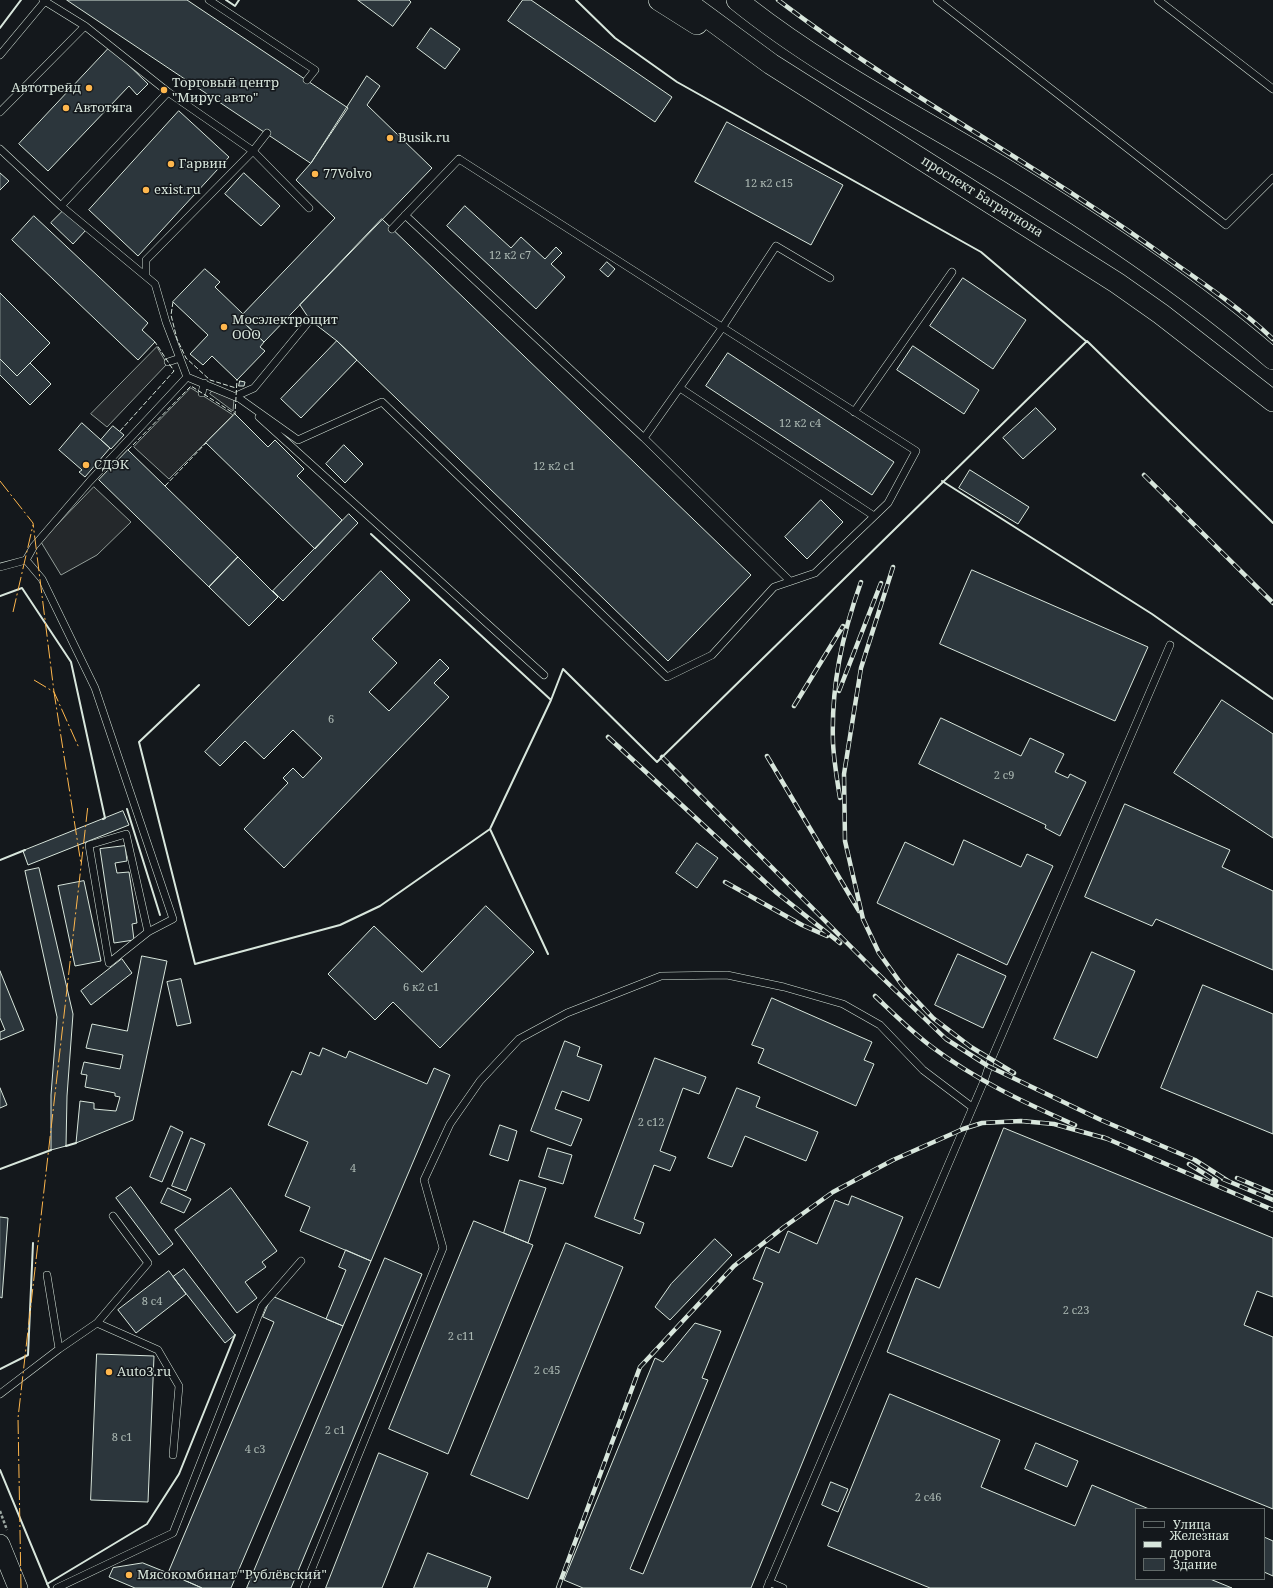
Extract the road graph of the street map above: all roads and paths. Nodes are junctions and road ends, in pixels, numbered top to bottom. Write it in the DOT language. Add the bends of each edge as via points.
graph roads {
  1 [pos="209,0"];
  2 [pos="659,0"];
  3 [pos="684,0"];
  4 [pos="737,0"];
  5 [pos="937,0"];
  6 [pos="1158,0"];
  7 [pos="44,1"];
  8 [pos="85,26"];
  9 [pos="0,55"];
  10 [pos="771,64"];
  11 [pos="307,80"];
  12 [pos="1273,89"];
  13 [pos="168,92"];
  14 [pos="0,112"];
  15 [pos="267,133"];
  16 [pos="0,149"];
  17 [pos="253,151"];
  18 [pos="1273,178"];
  19 [pos="61,206"];
  20 [pos="309,208"];
  21 [pos="405,215"];
  22 [pos="392,229"];
  23 [pos="952,272"];
  24 [pos="146,276"];
  25 [pos="830,278"];
  26 [pos="310,320"];
  27 [pos="722,328"];
  28 [pos="180,358"];
  29 [pos="1273,359"];
  30 [pos="168,362"];
  31 [pos="187,377"];
  32 [pos="204,383"];
  33 [pos="680,388"];
  34 [pos="202,393"];
  35 [pos="236,396"];
  36 [pos="1273,401"];
  37 [pos="854,412"];
  38 [pos="644,438"];
  39 [pos="874,516"];
  40 [pos="26,560"];
  41 [pos="0,567"];
  42 [pos="790,581"];
  43 [pos="1170,645"];
  44 [pos="544,675"];
  45 [pos="148,932"];
  46 [pos="972,1107"];
  47 [pos="113,1216"];
  48 [pos="301,1261"];
  49 [pos="47,1275"];
  50 [pos="97,1323"];
  51 [pos="59,1349"];
  52 [pos="0,1394"];
  53 [pos="173,1455"];
  54 [pos="2,1555"];
  55 [pos="768,1585"];
  56 [pos="18,1588"];
  57 [pos="57,1588"];
  58 [pos="304,1588"];
  59 [pos="783,1588"];
  1 -- 11 [label="lane" via="315,70"];
  2 -- 10 [label="main road"];
  3 -- 10 [label="main road, проспект Багратиона"];
  4 -- 29 [label="main road" via="766,23 870,90 1009,172 1146,261 1246,335"];
  5 -- 18 [label="lane" via="1226,225"];
  6 -- 12 [label="lane"];
  7 -- 8 [label="lane"];
  7 -- 9 [label="lane"];
  8 -- 13 [label="lane"];
  8 -- 14 [label="lane"];
  10 -- 36 [label="main road, проспект Багратиона" via="1117,282"];
  13 -- 17 [label="lane"];
  13 -- 19 [label="lane"];
  15 -- 17 [label="lane"];
  16 -- 19 [label="lane"];
  17 -- 20 [label="lane"];
  17 -- 24 [label="lane" via="146,260"];
  19 -- 24 [label="lane"];
  21 -- 22 [label="lane"];
  21 -- 27 [label="lane" via="459,160"];
  21 -- 38 [label="lane"];
  23 -- 37 [label="lane"];
  24 -- 28 [label="lane" via="155,284"];
  25 -- 27 [label="lane" via="776,246"];
  26 -- 35 [label="lane" via="254,388"];
  27 -- 33 [label="lane"];
  27 -- 37 [label="lane"];
  28 -- 30 [label="lane"];
  28 -- 31 [label="lane"];
  31 -- 32 [label="lane"];
  31 -- 40 [label="lane" via="90,481 34,546"];
  32 -- 34 [label="lane"];
  32 -- 35 [label="lane"];
  33 -- 38 [label="lane"];
  33 -- 39 [label="lane"];
  35 -- 42 [label="lane" via="298,440 382,402 667,677 712,655 774,587"];
  35 -- 44 [label="lane"];
  37 -- 39 [label="lane" via="916,451 888,503"];
  38 -- 42 [label="lane"];
  39 -- 42 [label="lane" via="815,573"];
  40 -- 41 [label="lane"];
  40 -- 45 [label="lane" via="42,579 96,688 173,919"];
  43 -- 46 [label="lane"];
  45 -- 45 [label="lane" via="110,963 89,845 126,834"];
  46 -- 55 [label="lane"];
  46 -- 58 [label="lane" via="923,1070 880,1025 843,1004 784,987 727,975 661,976 567,1013 519,1039 480,1082 450,1124 424,1180 443,1248"];
  47 -- 50 [label="lane" via="148,1263"];
  48 -- 57 [label="lane" via="262,1306 173,1533"];
  49 -- 51 [label="lane"];
  50 -- 51 [label="lane"];
  50 -- 53 [label="lane" via="158,1350 179,1386"];
  51 -- 52 [label="lane"];
  54 -- 56 [label="street"];
  55 -- 59 [label="lane"];
}
